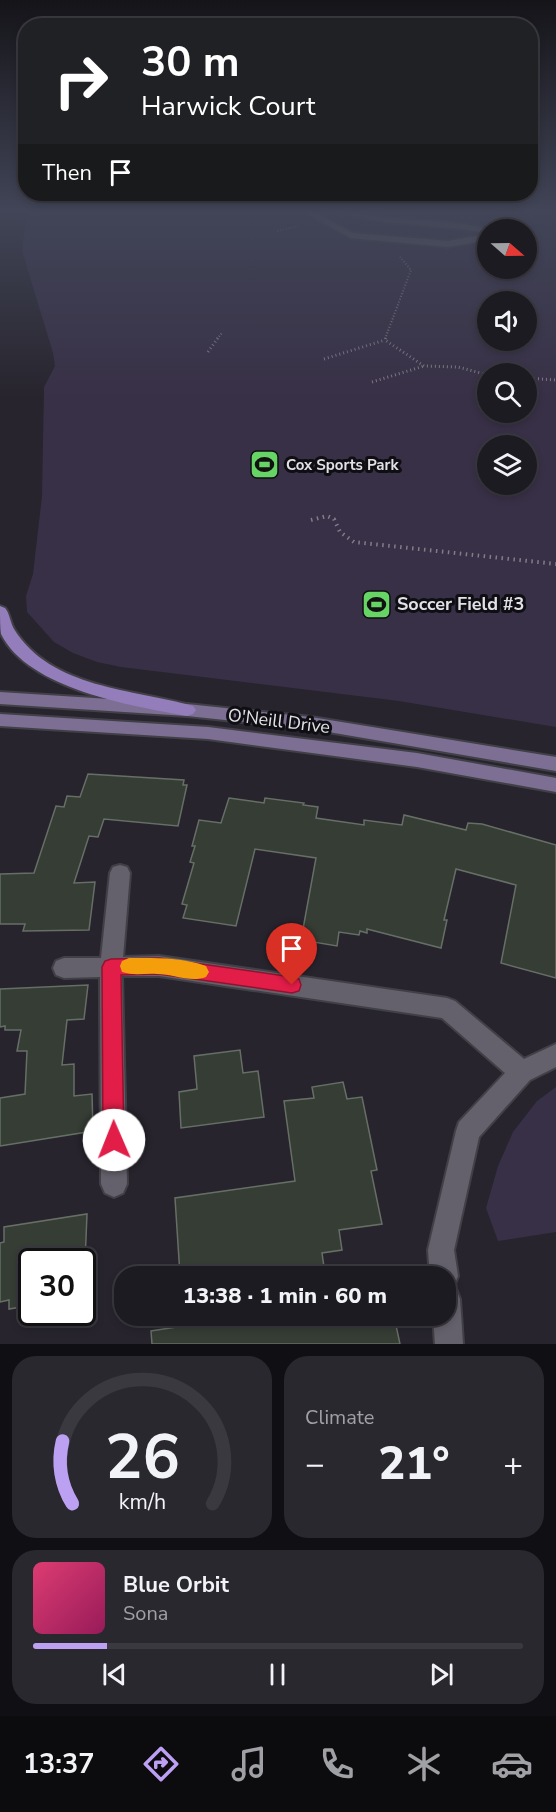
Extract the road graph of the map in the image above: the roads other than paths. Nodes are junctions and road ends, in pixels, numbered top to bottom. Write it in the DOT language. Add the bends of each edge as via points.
graph roads {
  1 [pos="0,610"];
  2 [pos="0,698"];
  3 [pos="186,710"];
  4 [pos="0,720"];
  5 [pos="556,764"];
  6 [pos="556,785"];
  7 [pos="120,873"];
  8 [pos="111,967"];
  9 [pos="64,968"];
  10 [pos="556,1055"];
  11 [pos="522,1072"];
  12 [pos="114,1184"];
  13 [pos="443,1266"];
  14 [pos="448,1326"];
  15 [pos="449,1344"];
  1 -- 3 [label="main road" via="12,638 31,657 62,676 124,698"];
  2 -- 3 [label="main road, O'Neill Drive"];
  3 -- 5 [label="main road, O'Neill Drive" via="311,723"];
  4 -- 6 [label="main road, O'Neill Drive" via="208,733 417,760"];
  7 -- 8 [label="street"];
  8 -- 9 [label="street"];
  8 -- 11 [label="street" via="159,966 447,1008"];
  8 -- 12 [label="street"];
  10 -- 11 [label="street"];
  11 -- 13 [label="street" via="468,1131 441,1250"];
  14 -- 15 [label="street"];
}
